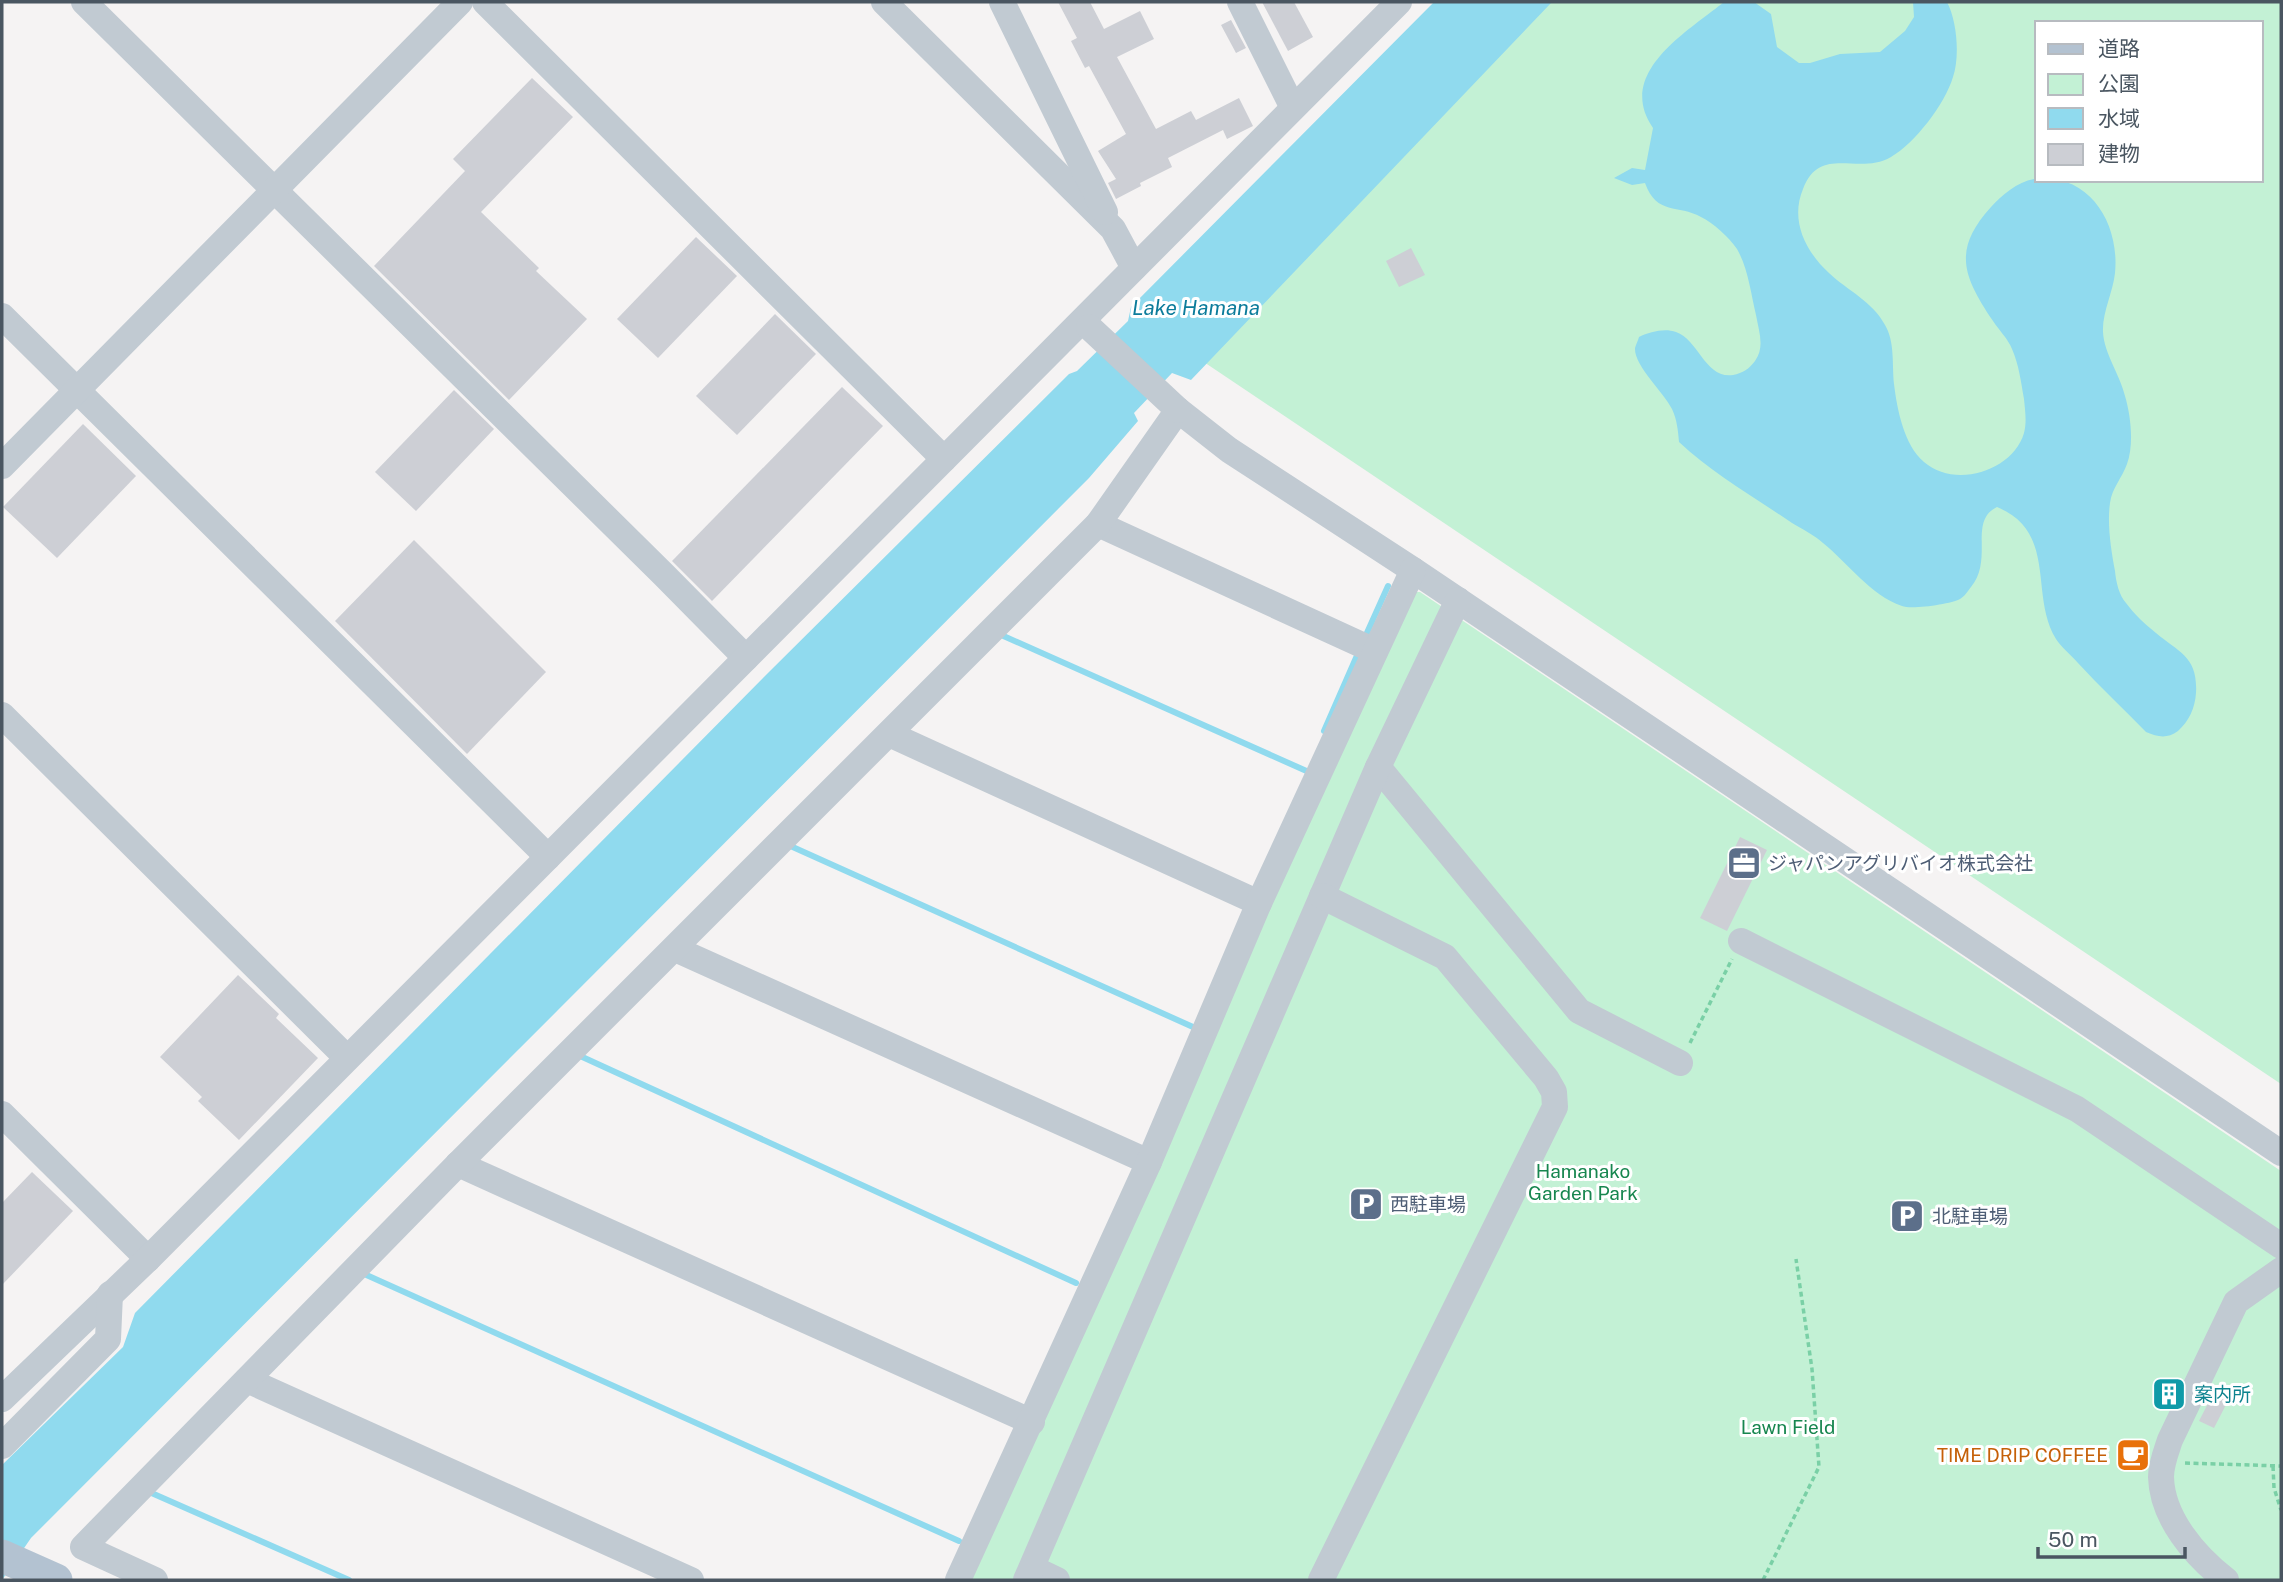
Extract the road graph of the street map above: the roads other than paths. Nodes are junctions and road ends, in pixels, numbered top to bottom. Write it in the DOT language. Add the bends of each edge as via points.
graph roads {
  1 [pos="84,2"];
  2 [pos="460,2"];
  3 [pos="485,2"];
  4 [pos="884,2"];
  5 [pos="1002,2"];
  6 [pos="1240,2"];
  7 [pos="1399,2"];
  8 [pos="1293,108"];
  9 [pos="274,189"];
  10 [pos="1113,229"];
  11 [pos="1134,268"];
  12 [pos="2,316"];
  13 [pos="1086,324"];
  14 [pos="77,391"];
  15 [pos="1178,410"];
  16 [pos="944,459"];
  17 [pos="2,466"];
  18 [pos="1098,524"];
  19 [pos="1413,570"];
  20 [pos="1458,600"];
  21 [pos="1375,651"];
  22 [pos="746,658"];
  23 [pos="2,715"];
  24 [pos="889,734"];
  25 [pos="1378,767"];
  26 [pos="548,856"];
  27 [pos="1322,896"];
  28 [pos="1259,903"];
  29 [pos="1741,941"];
  30 [pos="675,949"];
  31 [pos="347,1058"];
  32 [pos="1680,1063"];
  33 [pos="2,1114"];
  34 [pos="2281,1153"];
  35 [pos="1149,1162"];
  36 [pos="458,1164"];
  37 [pos="2281,1246"];
  38 [pos="148,1259"];
  39 [pos="2281,1270"];
  40 [pos="110,1294"];
  41 [pos="247,1380"];
  42 [pos="2,1399"];
  43 [pos="1032,1422"];
  44 [pos="2,1446"];
  45 [pos="13,1561"];
  46 [pos="1029,1574"];
  47 [pos="56,1580"];
  48 [pos="155,1580"];
  49 [pos="691,1580"];
  50 [pos="958,1580"];
  51 [pos="1057,1580"];
  52 [pos="1321,1580"];
  53 [pos="2226,1580"];
  1 -- 9 [label="street"];
  2 -- 9 [label="street"];
  3 -- 16 [label="street"];
  4 -- 10 [label="street"];
  5 -- 10 [label="street"];
  6 -- 8 [label="street"];
  7 -- 8 [label="street"];
  8 -- 11 [label="street"];
  9 -- 14 [label="street"];
  9 -- 22 [label="street"];
  10 -- 11 [label="street"];
  11 -- 13 [label="street"];
  12 -- 14 [label="street"];
  13 -- 15 [label="street, bridge"];
  13 -- 16 [label="street"];
  14 -- 17 [label="street"];
  14 -- 26 [label="street"];
  15 -- 18 [label="street"];
  15 -- 19 [label="street" via="1230,450"];
  16 -- 22 [label="street"];
  18 -- 21 [label="street"];
  18 -- 24 [label="street"];
  19 -- 20 [label="street"];
  19 -- 21 [label="street"];
  20 -- 25 [label="street"];
  20 -- 34 [label="street"];
  21 -- 28 [label="street"];
  22 -- 26 [label="street"];
  23 -- 31 [label="street"];
  24 -- 28 [label="street"];
  24 -- 30 [label="street"];
  25 -- 27 [label="street"];
  25 -- 32 [label="street" via="1579,1011"];
  26 -- 31 [label="street"];
  27 -- 46 [label="street"];
  27 -- 52 [label="street" via="1445,957 1546,1078 1555,1107"];
  28 -- 35 [label="street"];
  29 -- 37 [label="street" via="2077,1109"];
  30 -- 35 [label="street"];
  30 -- 36 [label="street"];
  31 -- 38 [label="street"];
  33 -- 38 [label="street"];
  35 -- 43 [label="street"];
  36 -- 41 [label="street"];
  36 -- 43 [label="street"];
  38 -- 40 [label="street"];
  39 -- 53 [label="street" via="2236,1302 2163,1462 2165,1497 2182,1533 2201,1559"];
  40 -- 42 [label="street"];
  40 -- 44 [label="street" via="108,1339"];
  41 -- 48 [label="street" via="83,1547"];
  41 -- 49 [label="street"];
  43 -- 50 [label="street"];
  45 -- 47 [label="main road"];
  46 -- 51 [label="street"];
}
